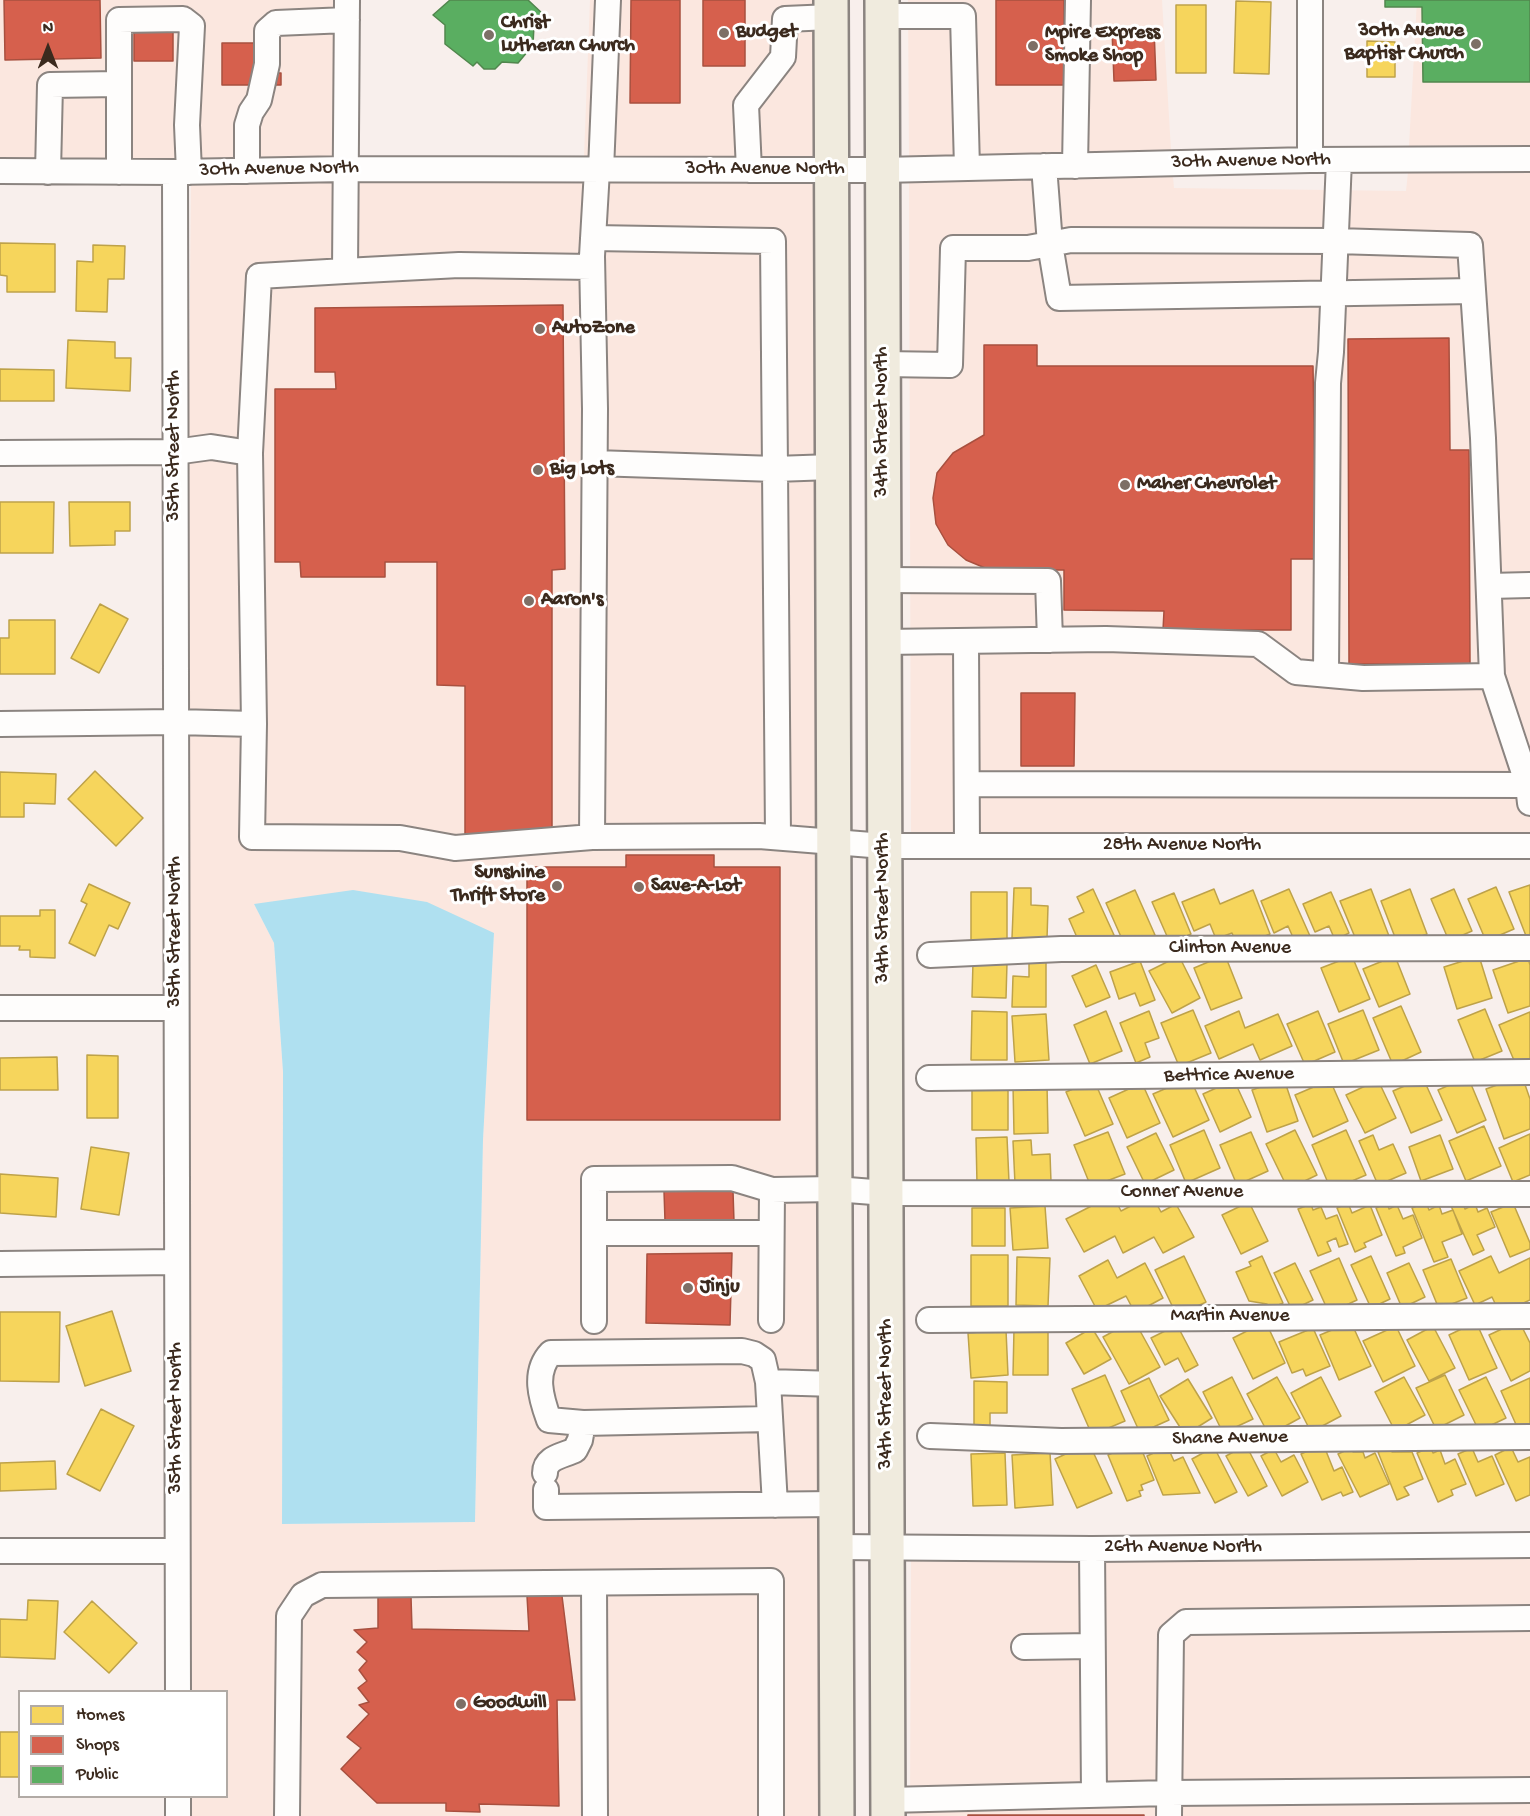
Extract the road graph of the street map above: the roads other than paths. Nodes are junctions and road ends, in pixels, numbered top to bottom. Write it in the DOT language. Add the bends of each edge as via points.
graph roads {
  1 [pos="608,0"];
  2 [pos="1078,0"];
  3 [pos="1310,0"];
  4 [pos="882,8"];
  5 [pos="831,9"];
  6 [pos="347,10"];
  7 [pos="119,84"];
  8 [pos="1530,159"];
  9 [pos="1310,160"];
  10 [pos="1339,160"];
  11 [pos="1044,166"];
  12 [pos="1075,166"];
  13 [pos="968,168"];
  14 [pos="347,169"];
  15 [pos="832,169"];
  16 [pos="599,170"];
  17 [pos="749,170"];
  18 [pos="882,170"];
  19 [pos="0,171"];
  20 [pos="247,171"];
  21 [pos="48,172"];
  22 [pos="119,172"];
  23 [pos="182,172"];
  24 [pos="593,238"];
  25 [pos="1336,241"];
  26 [pos="1050,244"];
  27 [pos="592,267"];
  28 [pos="345,271"];
  29 [pos="1473,291"];
  30 [pos="1333,294"];
  31 [pos="883,364"];
  32 [pos="175,452"];
  33 [pos="0,453"];
  34 [pos="250,453"];
  35 [pos="595,463"];
  36 [pos="832,467"];
  37 [pos="775,469"];
  38 [pos="883,580"];
  39 [pos="1530,585"];
  40 [pos="1489,586"];
  41 [pos="1050,640"];
  42 [pos="966,641"];
  43 [pos="883,642"];
  44 [pos="1326,674"];
  45 [pos="1492,676"];
  46 [pos="176,722"];
  47 [pos="0,724"];
  48 [pos="254,724"];
  49 [pos="967,784"];
  50 [pos="1529,791"];
  51 [pos="592,837"];
  52 [pos="778,837"];
  53 [pos="833,843"];
  54 [pos="884,846"];
  55 [pos="968,846"];
  56 [pos="1530,846"];
  57 [pos="1530,948"];
  58 [pos="930,955"];
  59 [pos="0,1008"];
  60 [pos="176,1008"];
  61 [pos="1530,1072"];
  62 [pos="929,1078"];
  63 [pos="835,1189"];
  64 [pos="772,1190"];
  65 [pos="886,1193"];
  66 [pos="1530,1194"];
  67 [pos="594,1233"];
  68 [pos="771,1233"];
  69 [pos="176,1262"];
  70 [pos="0,1264"];
  71 [pos="1530,1316"];
  72 [pos="771,1320"];
  73 [pos="929,1320"];
  74 [pos="594,1321"];
  75 [pos="768,1382"];
  76 [pos="836,1384"];
  77 [pos="770,1419"];
  78 [pos="583,1423"];
  79 [pos="930,1436"];
  80 [pos="1530,1437"];
  81 [pos="836,1504"];
  82 [pos="775,1505"];
  83 [pos="1530,1545"];
  84 [pos="836,1547"];
  85 [pos="887,1548"];
  86 [pos="1092,1549"];
  87 [pos="0,1551"];
  88 [pos="177,1551"];
  89 [pos="594,1583"];
  90 [pos="1530,1618"];
  91 [pos="1092,1646"];
  92 [pos="1024,1647"];
  93 [pos="178,1690"];
  94 [pos="1530,1790"];
  95 [pos="1094,1795"];
  96 [pos="178,1798"];
  97 [pos="1169,1804"];
  98 [pos="888,1808"];
  99 [pos="178,1816"];
  100 [pos="287,1816"];
  101 [pos="595,1816"];
  102 [pos="771,1816"];
  103 [pos="837,1816"];
  1 -- 16 [label="street"];
  2 -- 12 [label="street"];
  3 -- 9 [label="street"];
  4 -- 13 [label="street" via="963,16"];
  4 -- 18 [label="highway, 34th Street North"];
  5 -- 15 [label="highway"];
  5 -- 17 [label="street" via="785,19 783,57 746,105"];
  6 -- 14 [label="street"];
  6 -- 20 [label="street" via="276,23 267,32 267,64 259,100 247,125"];
  7 -- 21 [label="street" via="50,85"];
  7 -- 22 [label="street"];
  7 -- 23 [label="street, 35th Street North" via="120,20 183,19 192,26"];
  8 -- 10 [label="street, 30th Avenue North"];
  9 -- 10 [label="street, 30th Avenue North"];
  9 -- 12 [label="street, 30th Avenue North"];
  10 -- 25 [label="street"];
  11 -- 12 [label="street, 30th Avenue North"];
  11 -- 13 [label="street, 30th Avenue North"];
  11 -- 26 [label="street"];
  13 -- 18 [label="street, 30th Avenue North"];
  14 -- 16 [label="street, 30th Avenue North"];
  14 -- 20 [label="street, 30th Avenue North"];
  14 -- 28 [label="street"];
  15 -- 17 [label="street, 30th Avenue North"];
  15 -- 18 [label="street, 30th Avenue North"];
  15 -- 36 [label="highway"];
  16 -- 17 [label="street, 30th Avenue North"];
  16 -- 24 [label="street"];
  18 -- 31 [label="highway, 34th Street North"];
  19 -- 21 [label="street, 30th Avenue North"];
  20 -- 23 [label="street, 30th Avenue North"];
  21 -- 22 [label="street, 30th Avenue North"];
  22 -- 23 [label="street, 30th Avenue North"];
  23 -- 32 [label="street, 35th Street North"];
  24 -- 27 [label="street"];
  24 -- 37 [label="street" via="773,241"];
  25 -- 26 [label="street" via="1071,240"];
  25 -- 29 [label="street" via="1470,245"];
  25 -- 30 [label="street"];
  26 -- 30 [label="street" via="1059,298"];
  26 -- 31 [label="street" via="1028,248 953,248 950,365"];
  27 -- 28 [label="street" via="459,265"];
  27 -- 35 [label="street"];
  28 -- 34 [label="street" via="259,276"];
  29 -- 30 [label="street"];
  29 -- 40 [label="street" via="1484,438"];
  30 -- 44 [label="street" via="1328,383"];
  31 -- 38 [label="highway, 34th Street North"];
  32 -- 33 [label="street"];
  32 -- 34 [label="street" via="211,447"];
  32 -- 46 [label="street, 35th Street North"];
  34 -- 48 [label="street"];
  35 -- 37 [label="street"];
  35 -- 51 [label="street"];
  36 -- 37 [label="street"];
  36 -- 53 [label="highway"];
  37 -- 52 [label="street"];
  38 -- 41 [label="street" via="1048,581"];
  38 -- 43 [label="highway, 34th Street North"];
  39 -- 40 [label="street"];
  40 -- 45 [label="street"];
  41 -- 42 [label="street"];
  41 -- 44 [label="street" via="1258,644 1296,672"];
  42 -- 43 [label="street"];
  42 -- 49 [label="street"];
  43 -- 54 [label="highway, 34th Street North"];
  44 -- 45 [label="street" via="1362,678"];
  45 -- 50 [label="street"];
  46 -- 47 [label="street"];
  46 -- 48 [label="street"];
  46 -- 60 [label="street, 35th Street North"];
  48 -- 51 [label="street, 28th Avenue North" via="252,837 400,838 454,848"];
  49 -- 50 [label="street"];
  49 -- 55 [label="street"];
  51 -- 52 [label="street, 28th Avenue North"];
  52 -- 53 [label="street, 28th Avenue North"];
  53 -- 54 [label="street, 28th Avenue North"];
  53 -- 63 [label="highway"];
  54 -- 55 [label="street, 28th Avenue North"];
  54 -- 65 [label="highway, 34th Street North"];
  55 -- 56 [label="street, 28th Avenue North"];
  57 -- 58 [label="street, Clinton Avenue" via="1061,949"];
  59 -- 60 [label="street"];
  60 -- 69 [label="street, 35th Street North"];
  61 -- 62 [label="street, Bettrice Avenue"];
  63 -- 64 [label="street, Conner Avenue"];
  63 -- 65 [label="street, Conner Avenue"];
  63 -- 76 [label="highway"];
  64 -- 67 [label="street, Conner Avenue" via="732,1178 594,1179"];
  64 -- 68 [label="street"];
  65 -- 66 [label="street, Conner Avenue"];
  65 -- 85 [label="highway, 34th Street North"];
  67 -- 68 [label="street"];
  67 -- 74 [label="street"];
  68 -- 72 [label="street"];
  69 -- 70 [label="street"];
  69 -- 88 [label="street, 35th Street North"];
  71 -- 73 [label="street, Martin Avenue"];
  75 -- 76 [label="street"];
  75 -- 77 [label="street"];
  75 -- 78 [label="street" via="764,1360 742,1350 551,1353 543,1361 539,1376 549,1420"];
  76 -- 81 [label="highway"];
  77 -- 78 [label="street"];
  77 -- 82 [label="street"];
  78 -- 82 [label="street" via="575,1450 552,1459 545,1467 546,1507"];
  79 -- 80 [label="street, Shane Avenue" via="1061,1441"];
  81 -- 82 [label="street"];
  81 -- 84 [label="highway"];
  83 -- 86 [label="street, 26th Avenue North"];
  84 -- 85 [label="street, 26th Avenue North"];
  84 -- 103 [label="highway"];
  85 -- 86 [label="street, 26th Avenue North"];
  85 -- 98 [label="highway, 34th Street North"];
  86 -- 91 [label="street"];
  87 -- 88 [label="street"];
  88 -- 93 [label="street, 35th Street North"];
  89 -- 100 [label="street" via="322,1585 303,1595 289,1616"];
  89 -- 101 [label="street"];
  89 -- 102 [label="street" via="771,1581"];
  90 -- 97 [label="street" via="1186,1622 1171,1635"];
  91 -- 92 [label="street"];
  91 -- 95 [label="street"];
  94 -- 97 [label="street"];
  95 -- 97 [label="street"];
  95 -- 98 [label="street"];
  96 -- 99 [label="street"];
}
